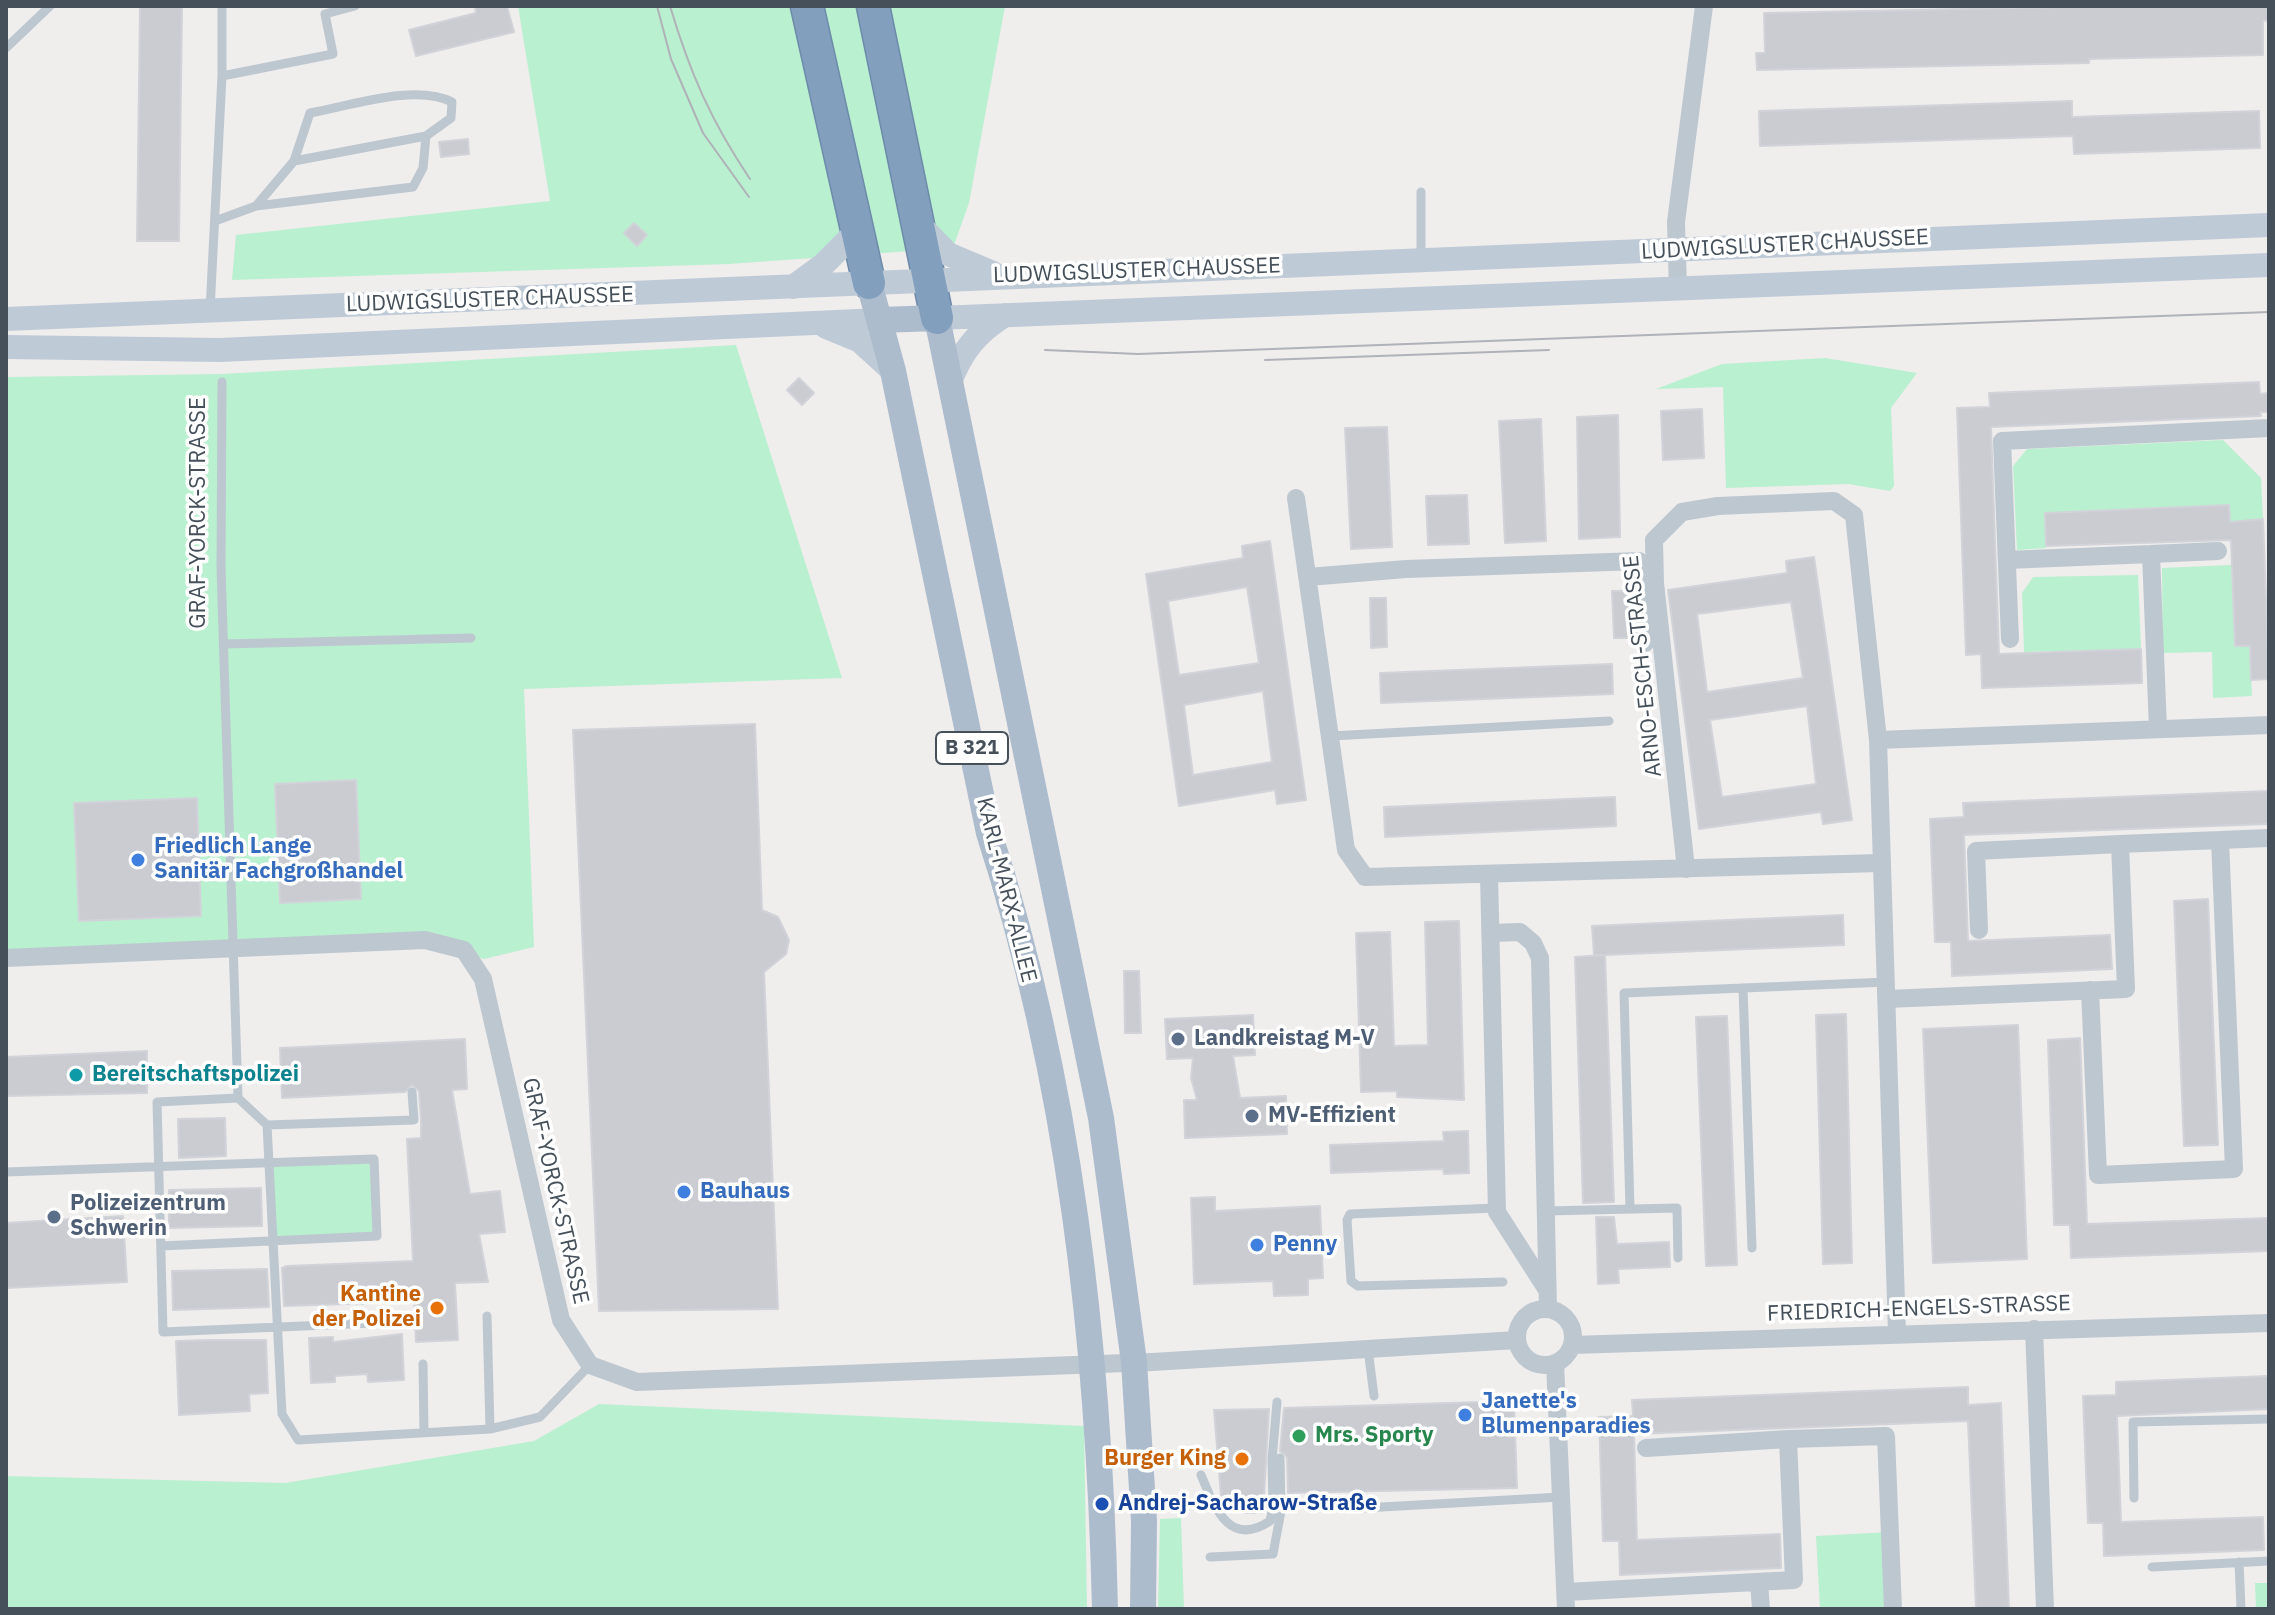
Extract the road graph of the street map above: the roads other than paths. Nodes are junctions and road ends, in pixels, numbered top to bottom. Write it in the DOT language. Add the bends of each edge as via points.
graph roads {
  1 [pos="50,6"];
  2 [pos="222,6"];
  3 [pos="355,6"];
  4 [pos="807,6"];
  5 [pos="873,6"];
  6 [pos="1704,6"];
  7 [pos="6,48"];
  8 [pos="222,76"];
  9 [pos="426,136"];
  10 [pos="294,161"];
  11 [pos="1421,192"];
  12 [pos="256,206"];
  13 [pos="215,221"];
  14 [pos="917,222"];
  15 [pos="2269,225"];
  16 [pos="857,231"];
  17 [pos="1677,251"];
  18 [pos="1421,260"];
  19 [pos="2269,265"];
  20 [pos="1002,277"];
  21 [pos="929,280"];
  22 [pos="869,283"];
  23 [pos="792,287"];
  24 [pos="1678,291"];
  25 [pos="210,310"];
  26 [pos="1005,315"];
  27 [pos="937,318"];
  28 [pos="6,319"];
  29 [pos="880,320"];
  30 [pos="812,323"];
  31 [pos="6,347"];
  32 [pos="893,371"];
  33 [pos="222,382"];
  34 [pos="950,382"];
  35 [pos="2269,428"];
  36 [pos="1296,498"];
  37 [pos="2218,551"];
  38 [pos="2151,554"];
  39 [pos="2007,560"];
  40 [pos="1308,577"];
  41 [pos="471,638"];
  42 [pos="2010,639"];
  43 [pos="1645,643"];
  44 [pos="224,644"];
  45 [pos="1609,721"];
  46 [pos="2269,725"];
  47 [pos="2158,729"];
  48 [pos="1331,736"];
  49 [pos="1878,740"];
  50 [pos="2269,838"];
  51 [pos="2220,840"];
  52 [pos="2120,844"];
  53 [pos="1881,863"];
  54 [pos="1686,869"];
  55 [pos="1489,875"];
  56 [pos="1979,930"];
  57 [pos="1491,933"];
  58 [pos="236,949"];
  59 [pos="6,958"];
  60 [pos="1743,988"];
  61 [pos="2090,990"];
  62 [pos="1887,991"];
  63 [pos="412,1092"];
  64 [pos="238,1098"];
  65 [pos="267,1125"];
  66 [pos="269,1164"];
  67 [pos="159,1168"];
  68 [pos="6,1172"];
  69 [pos="1496,1208"];
  70 [pos="1630,1209"];
  71 [pos="1546,1211"];
  72 [pos="272,1241"];
  73 [pos="161,1246"];
  74 [pos="1752,1248"];
  75 [pos="1678,1258"];
  76 [pos="1503,1282"];
  77 [pos="1547,1299"];
  78 [pos="487,1316"];
  79 [pos="396,1322"];
  80 [pos="2269,1323"];
  81 [pos="277,1327"];
  82 [pos="2034,1329"];
  83 [pos="1897,1333"];
  84 [pos="1517,1340"];
  85 [pos="1572,1345"];
  86 [pos="1368,1349"];
  87 [pos="1134,1362"];
  88 [pos="1555,1363"];
  89 [pos="423,1364"];
  90 [pos="1093,1364"];
  91 [pos="590,1365"];
  92 [pos="1374,1396"];
  93 [pos="1277,1402"];
  94 [pos="2269,1419"];
  95 [pos="490,1429"];
  96 [pos="424,1432"];
  97 [pos="1788,1439"];
  98 [pos="1646,1448"];
  99 [pos="1280,1458"];
  100 [pos="1201,1475"];
  101 [pos="1561,1497"];
  102 [pos="2134,1498"];
  103 [pos="1364,1508"];
  104 [pos="1210,1557"];
  105 [pos="2269,1561"];
  106 [pos="2239,1562"];
  107 [pos="2152,1567"];
  108 [pos="1759,1582"];
  109 [pos="1566,1601"];
  110 [pos="1105,1609"];
  111 [pos="1143,1609"];
  112 [pos="1761,1609"];
  113 [pos="1893,1609"];
  114 [pos="2045,1609"];
  115 [pos="2241,1609"];
  1 -- 7 [label="lane"];
  2 -- 8 [label="lane"];
  3 -- 8 [label="lane" via="325,14 333,54"];
  4 -- 16 [label="highway, B 321"];
  5 -- 14 [label="highway, B 321"];
  6 -- 17 [label="street" via="1676,222"];
  8 -- 13 [label="lane"];
  9 -- 10 [label="lane"];
  9 -- 10 [label="lane" via="451,118 452,102 437,94 325,110 310,113"];
  9 -- 12 [label="lane" via="423,168 413,187"];
  10 -- 12 [label="lane"];
  11 -- 18 [label="lane"];
  12 -- 13 [label="lane"];
  13 -- 25 [label="lane"];
  14 -- 20 [label="street" via="948,254"];
  14 -- 21 [label="highway, B 321"];
  15 -- 17 [label="street, LUDWIGSLUSTER CHAUSSEE"];
  16 -- 22 [label="highway, B 321"];
  16 -- 23 [label="street"];
  17 -- 18 [label="street, LUDWIGSLUSTER CHAUSSEE"];
  17 -- 24 [label="street"];
  18 -- 20 [label="street, LUDWIGSLUSTER CHAUSSEE"];
  19 -- 24 [label="street, LUDWIGSLUSTER CHAUSSEE"];
  20 -- 21 [label="street, LUDWIGSLUSTER CHAUSSEE"];
  21 -- 22 [label="street, LUDWIGSLUSTER CHAUSSEE"];
  21 -- 27 [label="highway, B 321"];
  22 -- 23 [label="street, LUDWIGSLUSTER CHAUSSEE"];
  22 -- 29 [label="main road, B 321"];
  23 -- 25 [label="street, LUDWIGSLUSTER CHAUSSEE"];
  24 -- 26 [label="street, LUDWIGSLUSTER CHAUSSEE"];
  25 -- 28 [label="street, LUDWIGSLUSTER CHAUSSEE"];
  26 -- 27 [label="street, LUDWIGSLUSTER CHAUSSEE"];
  26 -- 34 [label="street" via="969,344"];
  27 -- 29 [label="main road, LUDWIGSLUSTER CHAUSSEE"];
  27 -- 34 [label="main road, B 321"];
  29 -- 30 [label="street, LUDWIGSLUSTER CHAUSSEE"];
  29 -- 32 [label="main road, B 321"];
  30 -- 31 [label="street, LUDWIGSLUSTER CHAUSSEE" via="220,350"];
  30 -- 32 [label="street" via="860,341"];
  32 -- 90 [label="main road, KARL-MARX-ALLEE / B 321" via="989,833 1012,903 1061,1122"];
  33 -- 44 [label="lane, GRAF-YORCK-STRASSE"];
  34 -- 87 [label="main road, KARL-MARX-ALLEE / B 321" via="1101,1118"];
  35 -- 39 [label="street" via="2002,441"];
  36 -- 40 [label="street"];
  37 -- 38 [label="street"];
  38 -- 39 [label="street"];
  38 -- 47 [label="street"];
  39 -- 42 [label="street"];
  40 -- 43 [label="street" via="1639,561"];
  40 -- 48 [label="street"];
  41 -- 44 [label="lane, GRAF-YORCK-STRASSE"];
  44 -- 58 [label="lane, GRAF-YORCK-STRASSE"];
  45 -- 48 [label="lane"];
  46 -- 47 [label="street"];
  47 -- 49 [label="street"];
  48 -- 55 [label="street" via="1346,850 1365,877"];
  49 -- 53 [label="street, ARNO-ESCH-STRASSE"];
  49 -- 54 [label="street, ARNO-ESCH-STRASSE" via="1854,515 1834,501 1682,512 1654,540 1654,550"];
  50 -- 51 [label="street"];
  51 -- 52 [label="street"];
  51 -- 61 [label="street" via="2234,1169 2098,1175"];
  52 -- 56 [label="street" via="1976,851"];
  52 -- 61 [label="street" via="2126,989"];
  53 -- 54 [label="street"];
  53 -- 62 [label="street, ARNO-ESCH-STRASSE"];
  54 -- 55 [label="street"];
  55 -- 57 [label="street"];
  57 -- 69 [label="street"];
  57 -- 71 [label="street" via="1520,932 1540,958"];
  58 -- 59 [label="street, GRAF-YORCK-STRASSE"];
  58 -- 64 [label="lane"];
  58 -- 91 [label="street, GRAF-YORCK-STRASSE" via="425,940 464,950 483,979 561,1320"];
  60 -- 62 [label="lane"];
  60 -- 70 [label="lane" via="1624,993"];
  60 -- 74 [label="lane"];
  61 -- 62 [label="street"];
  62 -- 83 [label="street, ARNO-ESCH-STRASSE"];
  63 -- 65 [label="lane" via="414,1120"];
  64 -- 65 [label="lane"];
  64 -- 67 [label="lane" via="157,1102"];
  65 -- 66 [label="lane"];
  66 -- 67 [label="lane"];
  66 -- 72 [label="lane"];
  66 -- 72 [label="lane" via="374,1159 377,1221 377,1236"];
  67 -- 68 [label="lane"];
  67 -- 73 [label="lane"];
  69 -- 76 [label="lane" via="1350,1214 1351,1281 1358,1286"];
  69 -- 77 [label="street"];
  70 -- 71 [label="lane"];
  70 -- 75 [label="lane" via="1677,1208"];
  71 -- 77 [label="street"];
  72 -- 73 [label="lane"];
  72 -- 81 [label="lane"];
  73 -- 81 [label="lane" via="163,1332"];
  77 -- 84 [label="street" via="1524,1317"];
  77 -- 85 [label="street" via="1568,1321"];
  78 -- 95 [label="lane"];
  79 -- 81 [label="lane"];
  80 -- 82 [label="street, FRIEDRICH-ENGELS-STRASSE"];
  81 -- 96 [label="lane" via="282,1414 298,1440"];
  82 -- 83 [label="street, FRIEDRICH-ENGELS-STRASSE"];
  82 -- 114 [label="street"];
  83 -- 85 [label="street, FRIEDRICH-ENGELS-STRASSE"];
  84 -- 86 [label="street"];
  84 -- 88 [label="street" via="1530,1361"];
  85 -- 88 [label="street"];
  86 -- 87 [label="street"];
  86 -- 92 [label="lane"];
  87 -- 90 [label="street"];
  87 -- 111 [label="main road, B 321" via="1144,1521"];
  88 -- 101 [label="street"];
  89 -- 96 [label="lane"];
  90 -- 91 [label="street" via="637,1382"];
  90 -- 110 [label="main road, B 321"];
  91 -- 95 [label="lane" via="540,1417"];
  93 -- 100 [label="lane" via="1270,1521 1261,1526 1230,1525 1219,1518"];
  94 -- 102 [label="lane" via="2133,1422"];
  95 -- 96 [label="lane"];
  97 -- 98 [label="street"];
  97 -- 108 [label="street" via="1794,1580"];
  97 -- 113 [label="street" via="1886,1436"];
  99 -- 104 [label="lane" via="1281,1511 1273,1554"];
  101 -- 103 [label="lane"];
  101 -- 109 [label="street"];
  105 -- 106 [label="lane"];
  106 -- 107 [label="lane"];
  106 -- 115 [label="lane"];
  108 -- 109 [label="street"];
  108 -- 112 [label="street"];
}
